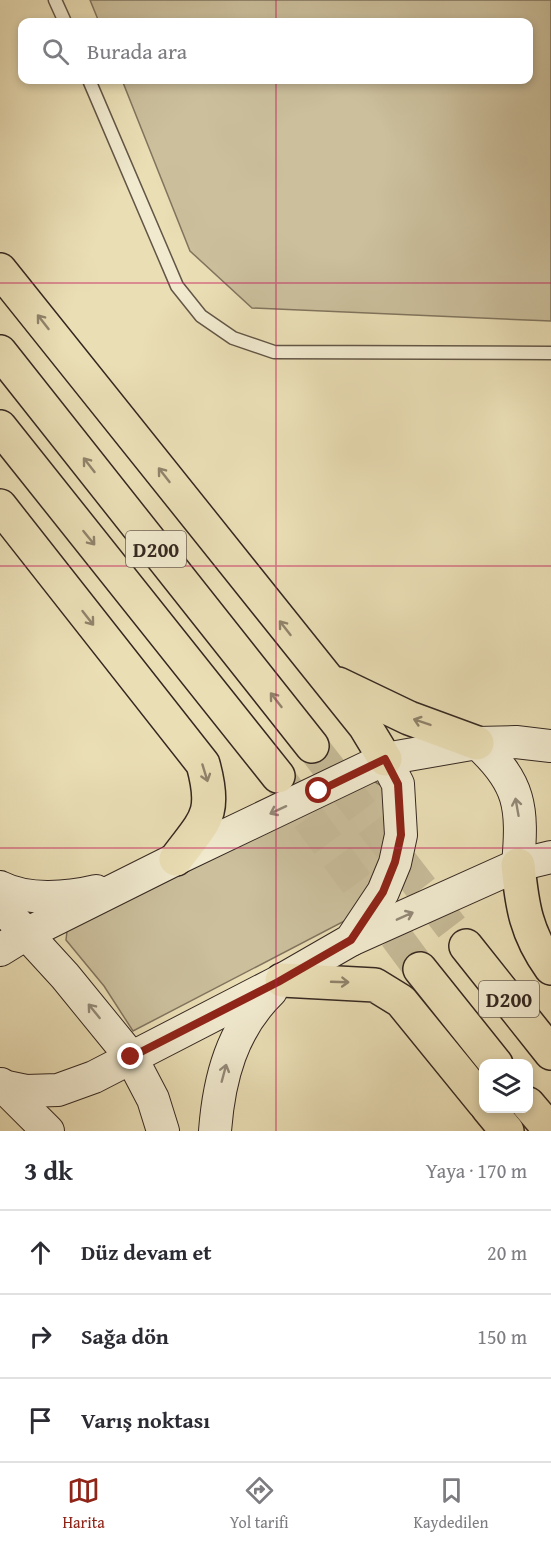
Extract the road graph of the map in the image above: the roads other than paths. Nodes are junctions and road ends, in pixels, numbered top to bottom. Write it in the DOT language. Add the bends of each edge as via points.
graph roads {
  1 [pos="55,0"];
  2 [pos="63,18"];
  3 [pos="91,84"];
  4 [pos="0,270"];
  5 [pos="0,352"];
  6 [pos="551,353"];
  7 [pos="0,427"];
  8 [pos="0,506"];
  9 [pos="321,674"];
  10 [pos="477,743"];
  11 [pos="312,746"];
  12 [pos="551,746"];
  13 [pos="385,759"];
  14 [pos="278,776"];
  15 [pos="551,858"];
  16 [pos="176,859"];
  17 [pos="518,865"];
  18 [pos="126,885"];
  19 [pos="0,887"];
  20 [pos="0,905"];
  21 [pos="351,940"];
  22 [pos="13,941"];
  23 [pos="466,946"];
  24 [pos="551,968"];
  25 [pos="420,969"];
  26 [pos="282,980"];
  27 [pos="551,1053"];
  28 [pos="131,1057"];
  29 [pos="492,1059"];
  30 [pos="1,1085"];
  31 [pos="479,1098"];
  32 [pos="533,1110"];
  33 [pos="492,1113"];
  34 [pos="48,1131"];
  35 [pos="164,1131"];
  36 [pos="215,1131"];
  37 [pos="507,1131"];
  38 [pos="551,1131"];
  1 -- 2 [label="lane"];
  3 -- 6 [label="lane" via="177,286 201,316 233,338 274,352"];
  9 -- 4 [label="highway, one-way"];
  11 -- 5 [label="highway, D200, one-way"];
  7 -- 14 [label="highway, D200, one-way"];
  8 -- 16 [label="highway, one-way" via="203,764 211,791 206,819"];
  10 -- 9 [label="highway, one-way" via="373,702"];
  9 -- 13 [label="highway" via="365,726"];
  10 -- 12 [label="main road"];
  10 -- 13 [label="main road"];
  17 -- 10 [label="main road, one-way" via="519,813 513,787 500,765"];
  13 -- 16 [label="main road, one-way"];
  13 -- 21 [label="main road" via="398,784 401,835 383,892"];
  15 -- 17 [label="main road"];
  16 -- 18 [label="main road"];
  21 -- 17 [label="main road, one-way"];
  17 -- 24 [label="highway" via="522,911 537,948"];
  18 -- 19 [label="main road" via="68,896 37,896"];
  18 -- 22 [label="main road"];
  20 -- 22 [label="main road"];
  21 -- 26 [label="main road"];
  28 -- 22 [label="main road, one-way" via="65,976"];
  23 -- 27 [label="highway, D200"];
  25 -- 29 [label="highway, D200"];
  26 -- 28 [label="main road"];
  26 -- 31 [label="highway, one-way" via="375,985 401,1001"];
  36 -- 26 [label="main road, one-way" via="218,1099 233,1042 252,1009"];
  28 -- 30 [label="main road" via="58,1090 26,1091"];
  28 -- 35 [label="main road"];
  30 -- 34 [label="main road"];
  32 -- 38 [label="highway"];
  33 -- 37 [label="highway"];
}
